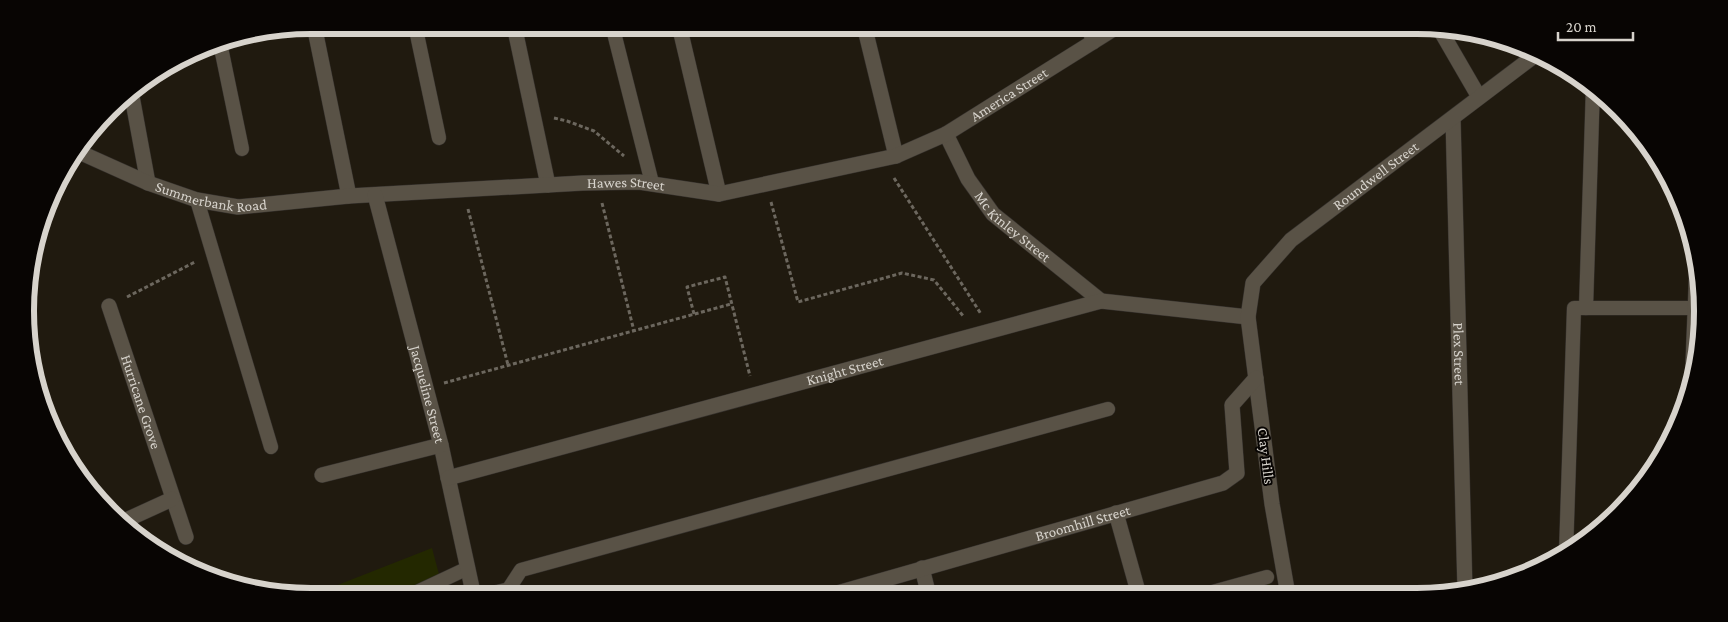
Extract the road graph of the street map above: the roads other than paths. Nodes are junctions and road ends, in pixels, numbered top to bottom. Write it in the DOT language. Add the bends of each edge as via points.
graph roads {
  1 [pos="316,34"];
  2 [pos="417,34"];
  3 [pos="516,34"];
  4 [pos="614,34"];
  5 [pos="682,34"];
  6 [pos="866,34"];
  7 [pos="1091,34"];
  8 [pos="1106,34"];
  9 [pos="1443,35"];
  10 [pos="1093,42"];
  11 [pos="221,48"];
  12 [pos="1531,58"];
  13 [pos="1479,97"];
  14 [pos="1593,97"];
  15 [pos="133,99"];
  16 [pos="1453,118"];
  17 [pos="946,134"];
  18 [pos="439,138"];
  19 [pos="242,149"];
  20 [pos="83,153"];
  21 [pos="889,158"];
  22 [pos="148,183"];
  23 [pos="648,183"];
  24 [pos="548,185"];
  25 [pos="719,194"];
  26 [pos="376,195"];
  27 [pos="349,196"];
  28 [pos="197,200"];
  29 [pos="1101,302"];
  30 [pos="109,306"];
  31 [pos="1586,308"];
  32 [pos="1694,308"];
  33 [pos="1248,316"];
  34 [pos="1256,378"];
  35 [pos="1108,409"];
  36 [pos="441,445"];
  37 [pos="271,447"];
  38 [pos="322,475"];
  39 [pos="448,478"];
  40 [pos="172,499"];
  41 [pos="1116,513"];
  42 [pos="128,519"];
  43 [pos="186,537"];
  44 [pos="1566,545"];
  45 [pos="468,568"];
  46 [pos="922,568"];
  47 [pos="1267,577"];
  48 [pos="1465,584"];
  49 [pos="426,588"];
  50 [pos="474,588"];
  51 [pos="512,588"];
  52 [pos="855,588"];
  53 [pos="927,588"];
  54 [pos="1137,588"];
  55 [pos="1227,588"];
  56 [pos="1287,588"];
  1 -- 27 [label="street"];
  2 -- 18 [label="lane"];
  3 -- 24 [label="street"];
  4 -- 23 [label="lane"];
  5 -- 25 [label="street"];
  6 -- 21 [label="street"];
  7 -- 10 [label="street"];
  8 -- 10 [label="street, America Street"];
  9 -- 13 [label="street"];
  10 -- 17 [label="street, America Street"];
  11 -- 19 [label="lane"];
  12 -- 13 [label="street, Roundwell Street"];
  13 -- 16 [label="street, Roundwell Street"];
  14 -- 31 [label="lane"];
  15 -- 22 [label="street"];
  16 -- 33 [label="street, Roundwell Street" via="1291,240 1253,282"];
  16 -- 48 [label="street, Plex Street"];
  17 -- 21 [label="street, America Street"];
  17 -- 29 [label="street, Mc Kinley Street" via="968,179 993,214"];
  20 -- 22 [label="street, Summerbank Road"];
  21 -- 25 [label="street, Hawes Street"];
  22 -- 28 [label="street, Summerbank Road"];
  23 -- 24 [label="street, Hawes Street"];
  23 -- 25 [label="street, Hawes Street"];
  24 -- 26 [label="street, Hawes Street"];
  26 -- 27 [label="street, Hawes Street"];
  26 -- 36 [label="street, Jacqueline Street"];
  27 -- 28 [label="street, Summerbank Road" via="238,207"];
  28 -- 37 [label="lane"];
  29 -- 33 [label="street, Knight Street"];
  29 -- 39 [label="street, Knight Street"];
  30 -- 40 [label="street, Hurricane Grove"];
  31 -- 32 [label="lane"];
  31 -- 44 [label="lane" via="1574,308"];
  33 -- 34 [label="street, Clay Hills"];
  34 -- 41 [label="street, Broomhill Street" via="1232,405 1238,473 1223,483"];
  34 -- 56 [label="street, Clay Hills"];
  35 -- 51 [label="lane" via="521,570"];
  36 -- 38 [label="street"];
  36 -- 39 [label="street, Jacqueline Street"];
  39 -- 45 [label="street, Jacqueline Street"];
  40 -- 42 [label="street"];
  40 -- 43 [label="street, Hurricane Grove"];
  41 -- 46 [label="street, Broomhill Street"];
  41 -- 54 [label="street"];
  45 -- 49 [label="lane"];
  45 -- 50 [label="street, Jacqueline Street"];
  46 -- 52 [label="street, Broomhill Street"];
  46 -- 53 [label="street"];
  47 -- 55 [label="lane"];
}
